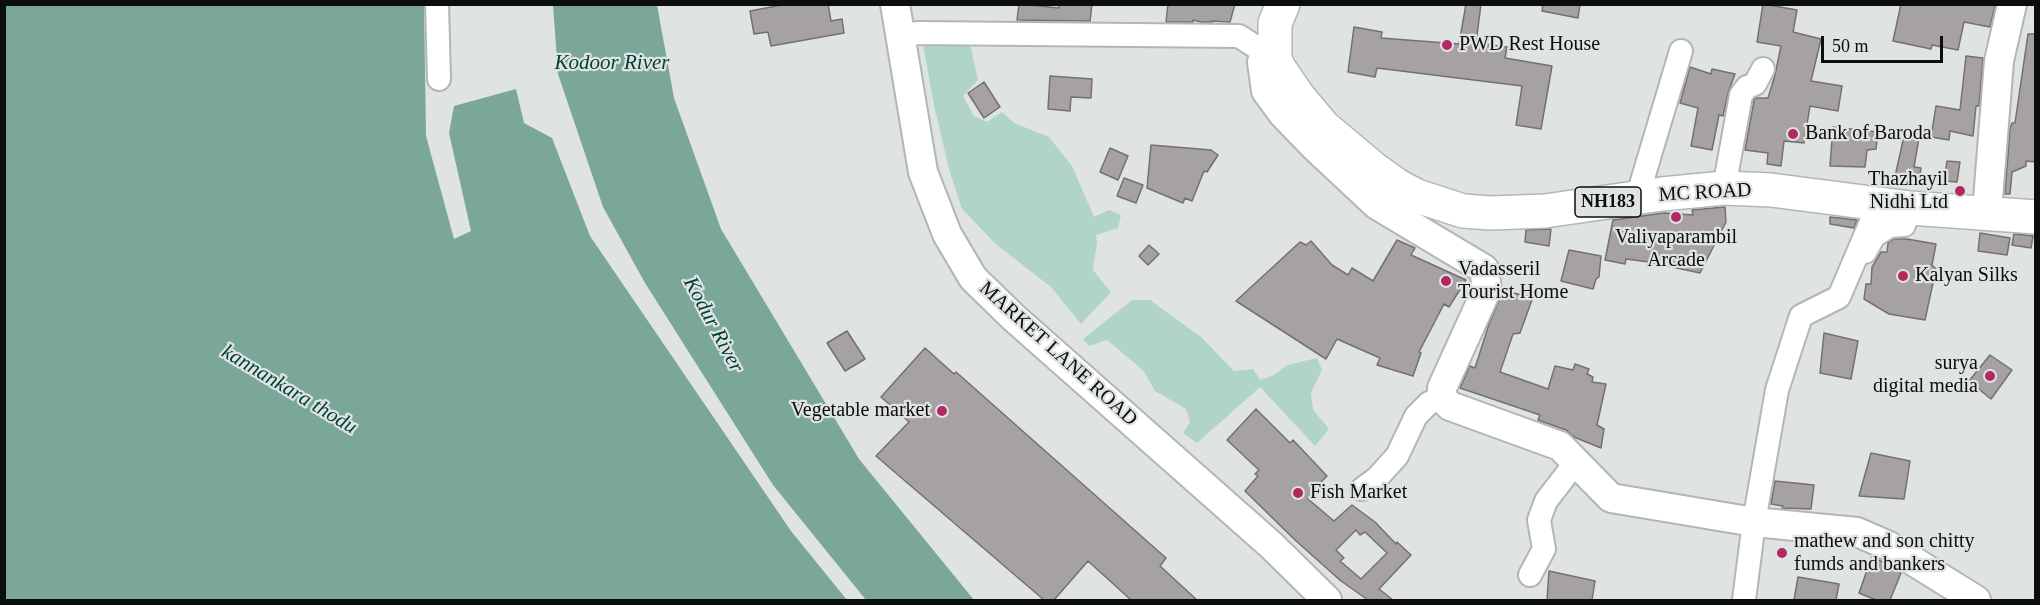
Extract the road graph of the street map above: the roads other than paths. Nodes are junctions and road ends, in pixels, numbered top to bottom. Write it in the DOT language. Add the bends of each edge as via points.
graph roads {
  1 [pos="437,4"];
  2 [pos="895,4"];
  3 [pos="2012,4"];
  4 [pos="1279,11"];
  5 [pos="900,35"];
  6 [pos="1681,51"];
  7 [pos="1268,61"];
  8 [pos="1762,69"];
  9 [pos="439,80"];
  10 [pos="1724,188"];
  11 [pos="1637,198"];
  12 [pos="1878,203"];
  13 [pos="1910,208"];
  14 [pos="1988,212"];
  15 [pos="2036,217"];
  16 [pos="1853,291"];
  17 [pos="1442,398"];
  18 [pos="1576,462"];
  19 [pos="1362,489"];
  20 [pos="1754,522"];
  21 [pos="1530,575"];
  22 [pos="1327,600"];
  23 [pos="1744,600"];
  24 [pos="1976,600"];
  1 -- 9 [label="street"];
  2 -- 5 [label="main road, MARKET LANE ROAD"];
  3 -- 14 [label="main road" via="1999,61"];
  4 -- 7 [label="highway"];
  5 -- 7 [label="street" via="1239,36"];
  5 -- 22 [label="main road, MARKET LANE ROAD" via="922,172 947,234 973,278"];
  6 -- 11 [label="street"];
  7 -- 11 [label="highway, MC ROAD / NH183" via="1279,68 1324,127 1374,169 1417,196 1463,211 1491,213 1545,211"];
  7 -- 17 [label="main road" via="1266,91 1283,114 1377,205 1484,269 1487,289 1442,388"];
  8 -- 10 [label="street" via="1755,84 1741,95"];
  10 -- 11 [label="highway, MC ROAD / NH183"];
  10 -- 12 [label="highway, MC ROAD / NH183"];
  12 -- 13 [label="highway, MC ROAD / NH183"];
  12 -- 20 [label="street" via="1839,297 1801,316 1777,390"];
  13 -- 14 [label="highway, MC ROAD / NH183"];
  13 -- 16 [label="street" via="1904,225 1890,226 1874,236 1850,282"];
  14 -- 15 [label="highway, MC ROAD / NH183"];
  17 -- 18 [label="main road" via="1450,406 1560,446"];
  17 -- 19 [label="street" via="1416,416 1397,456"];
  18 -- 20 [label="main road" via="1611,498"];
  18 -- 21 [label="street" via="1546,501 1539,520 1544,549"];
  20 -- 23 [label="street"];
  20 -- 24 [label="main road" via="1857,532 1889,546"];
}
